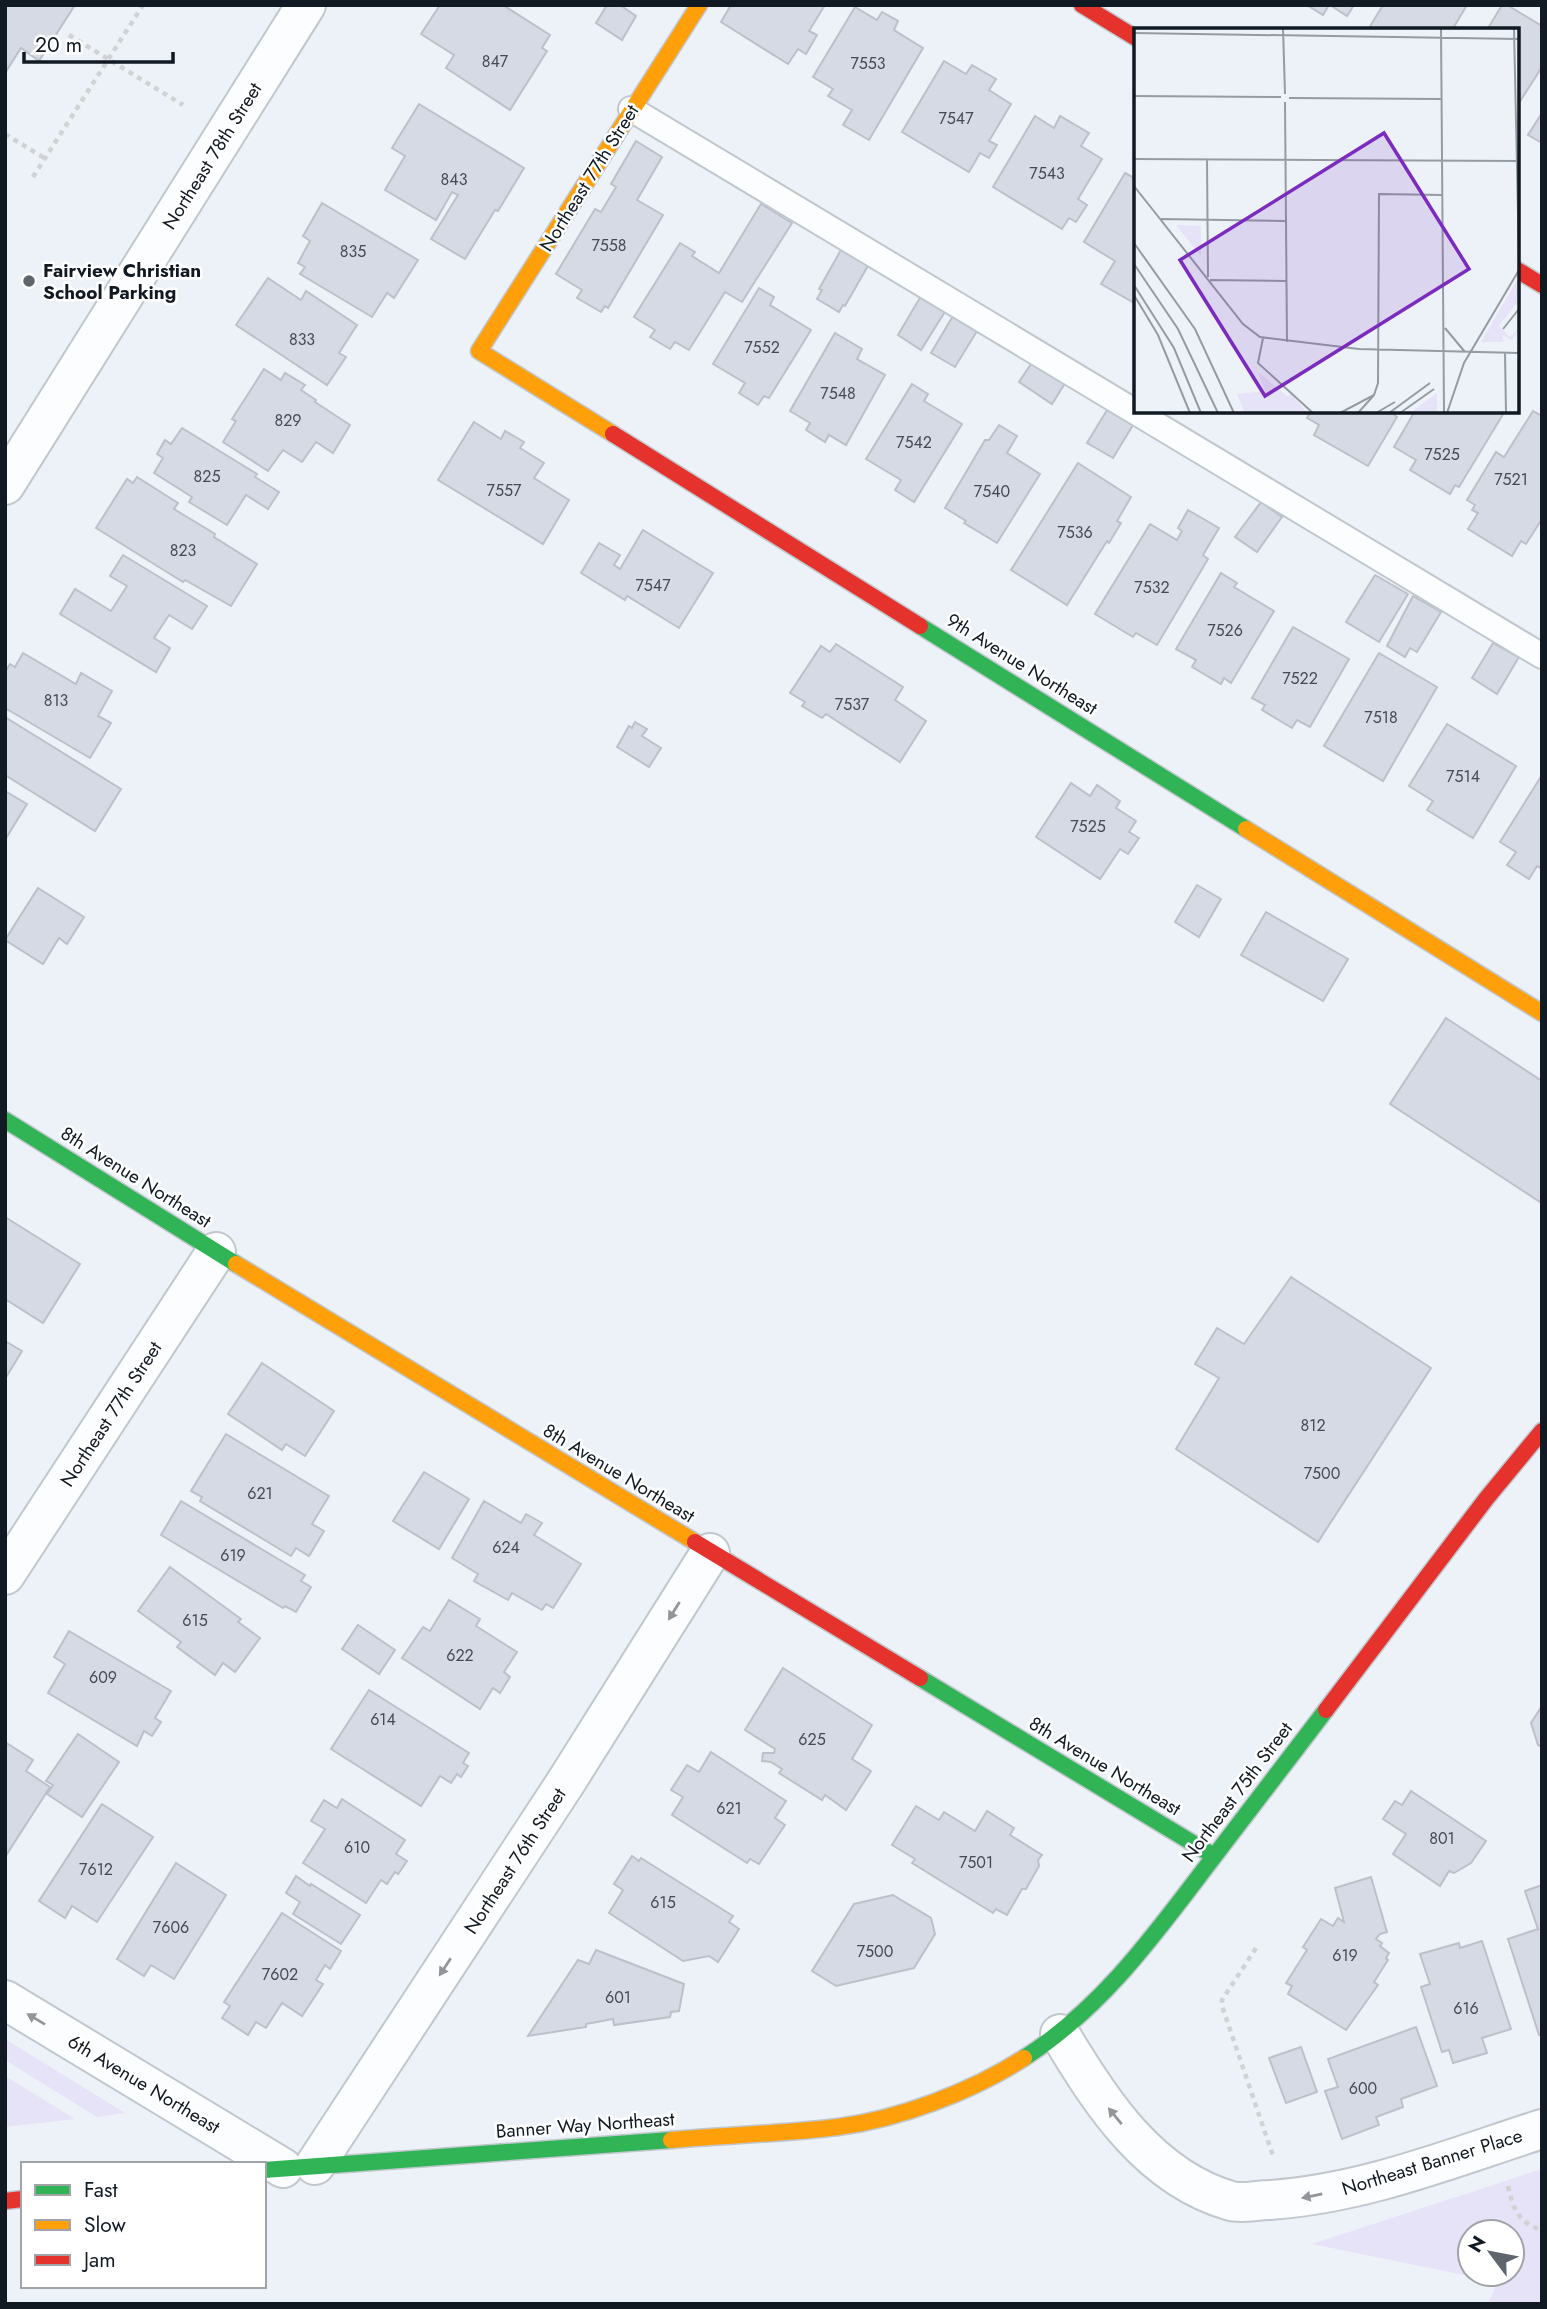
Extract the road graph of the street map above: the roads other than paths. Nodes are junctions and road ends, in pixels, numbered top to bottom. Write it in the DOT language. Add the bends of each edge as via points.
graph roads {
  1 [pos="306,5"];
  2 [pos="699,5"];
  3 [pos="1082,5"];
  4 [pos="1134,37"];
  5 [pos="631,109"];
  6 [pos="1519,271"];
  7 [pos="1542,285"];
  8 [pos="479,351"];
  9 [pos="1134,411"];
  10 [pos="1137,413"];
  11 [pos="5,485"];
  12 [pos="1542,656"];
  13 [pos="1542,1013"];
  14 [pos="5,1120"];
  15 [pos="216,1252"];
  16 [pos="1542,1431"];
  17 [pos="710,1553"];
  18 [pos="5,1575"];
  19 [pos="1214,1856"];
  20 [pos="5,2000"];
  21 [pos="1060,2034"];
  22 [pos="907,2112"];
  23 [pos="1542,2129"];
  24 [pos="288,2168"];
  1 -- 11 [label="street, Northeast 78th Street"];
  2 -- 5 [label="street, Northeast 77th Street"];
  3 -- 4 [label="street"];
  5 -- 8 [label="street, Northeast 77th Street"];
  5 -- 9 [label="lane"];
  6 -- 7 [label="street"];
  8 -- 13 [label="street, 9th Avenue Northeast"];
  10 -- 12 [label="lane"];
  14 -- 15 [label="street, 8th Avenue Northeast"];
  15 -- 17 [label="street, 8th Avenue Northeast"];
  15 -- 18 [label="street, Northeast 77th Street"];
  16 -- 19 [label="street, Northeast 75th Street"];
  17 -- 19 [label="street, 8th Avenue Northeast"];
  17 -- 24 [label="street, Northeast 76th Street, one-way" via="566,1782"];
  19 -- 21 [label="street, Northeast 75th Street" via="1131,1963"];
  24 -- 20 [label="street, 6th Avenue Northeast, one-way"];
  21 -- 22 [label="street, Northeast 75th Street" via="996,2076"];
  23 -- 21 [label="street, Northeast Banner Place, one-way" via="1377,2183 1301,2198 1234,2202 1184,2181 1135,2141 1092,2087"];
  22 -- 24 [label="street, Banner Way Northeast" via="816,2129"];
}
